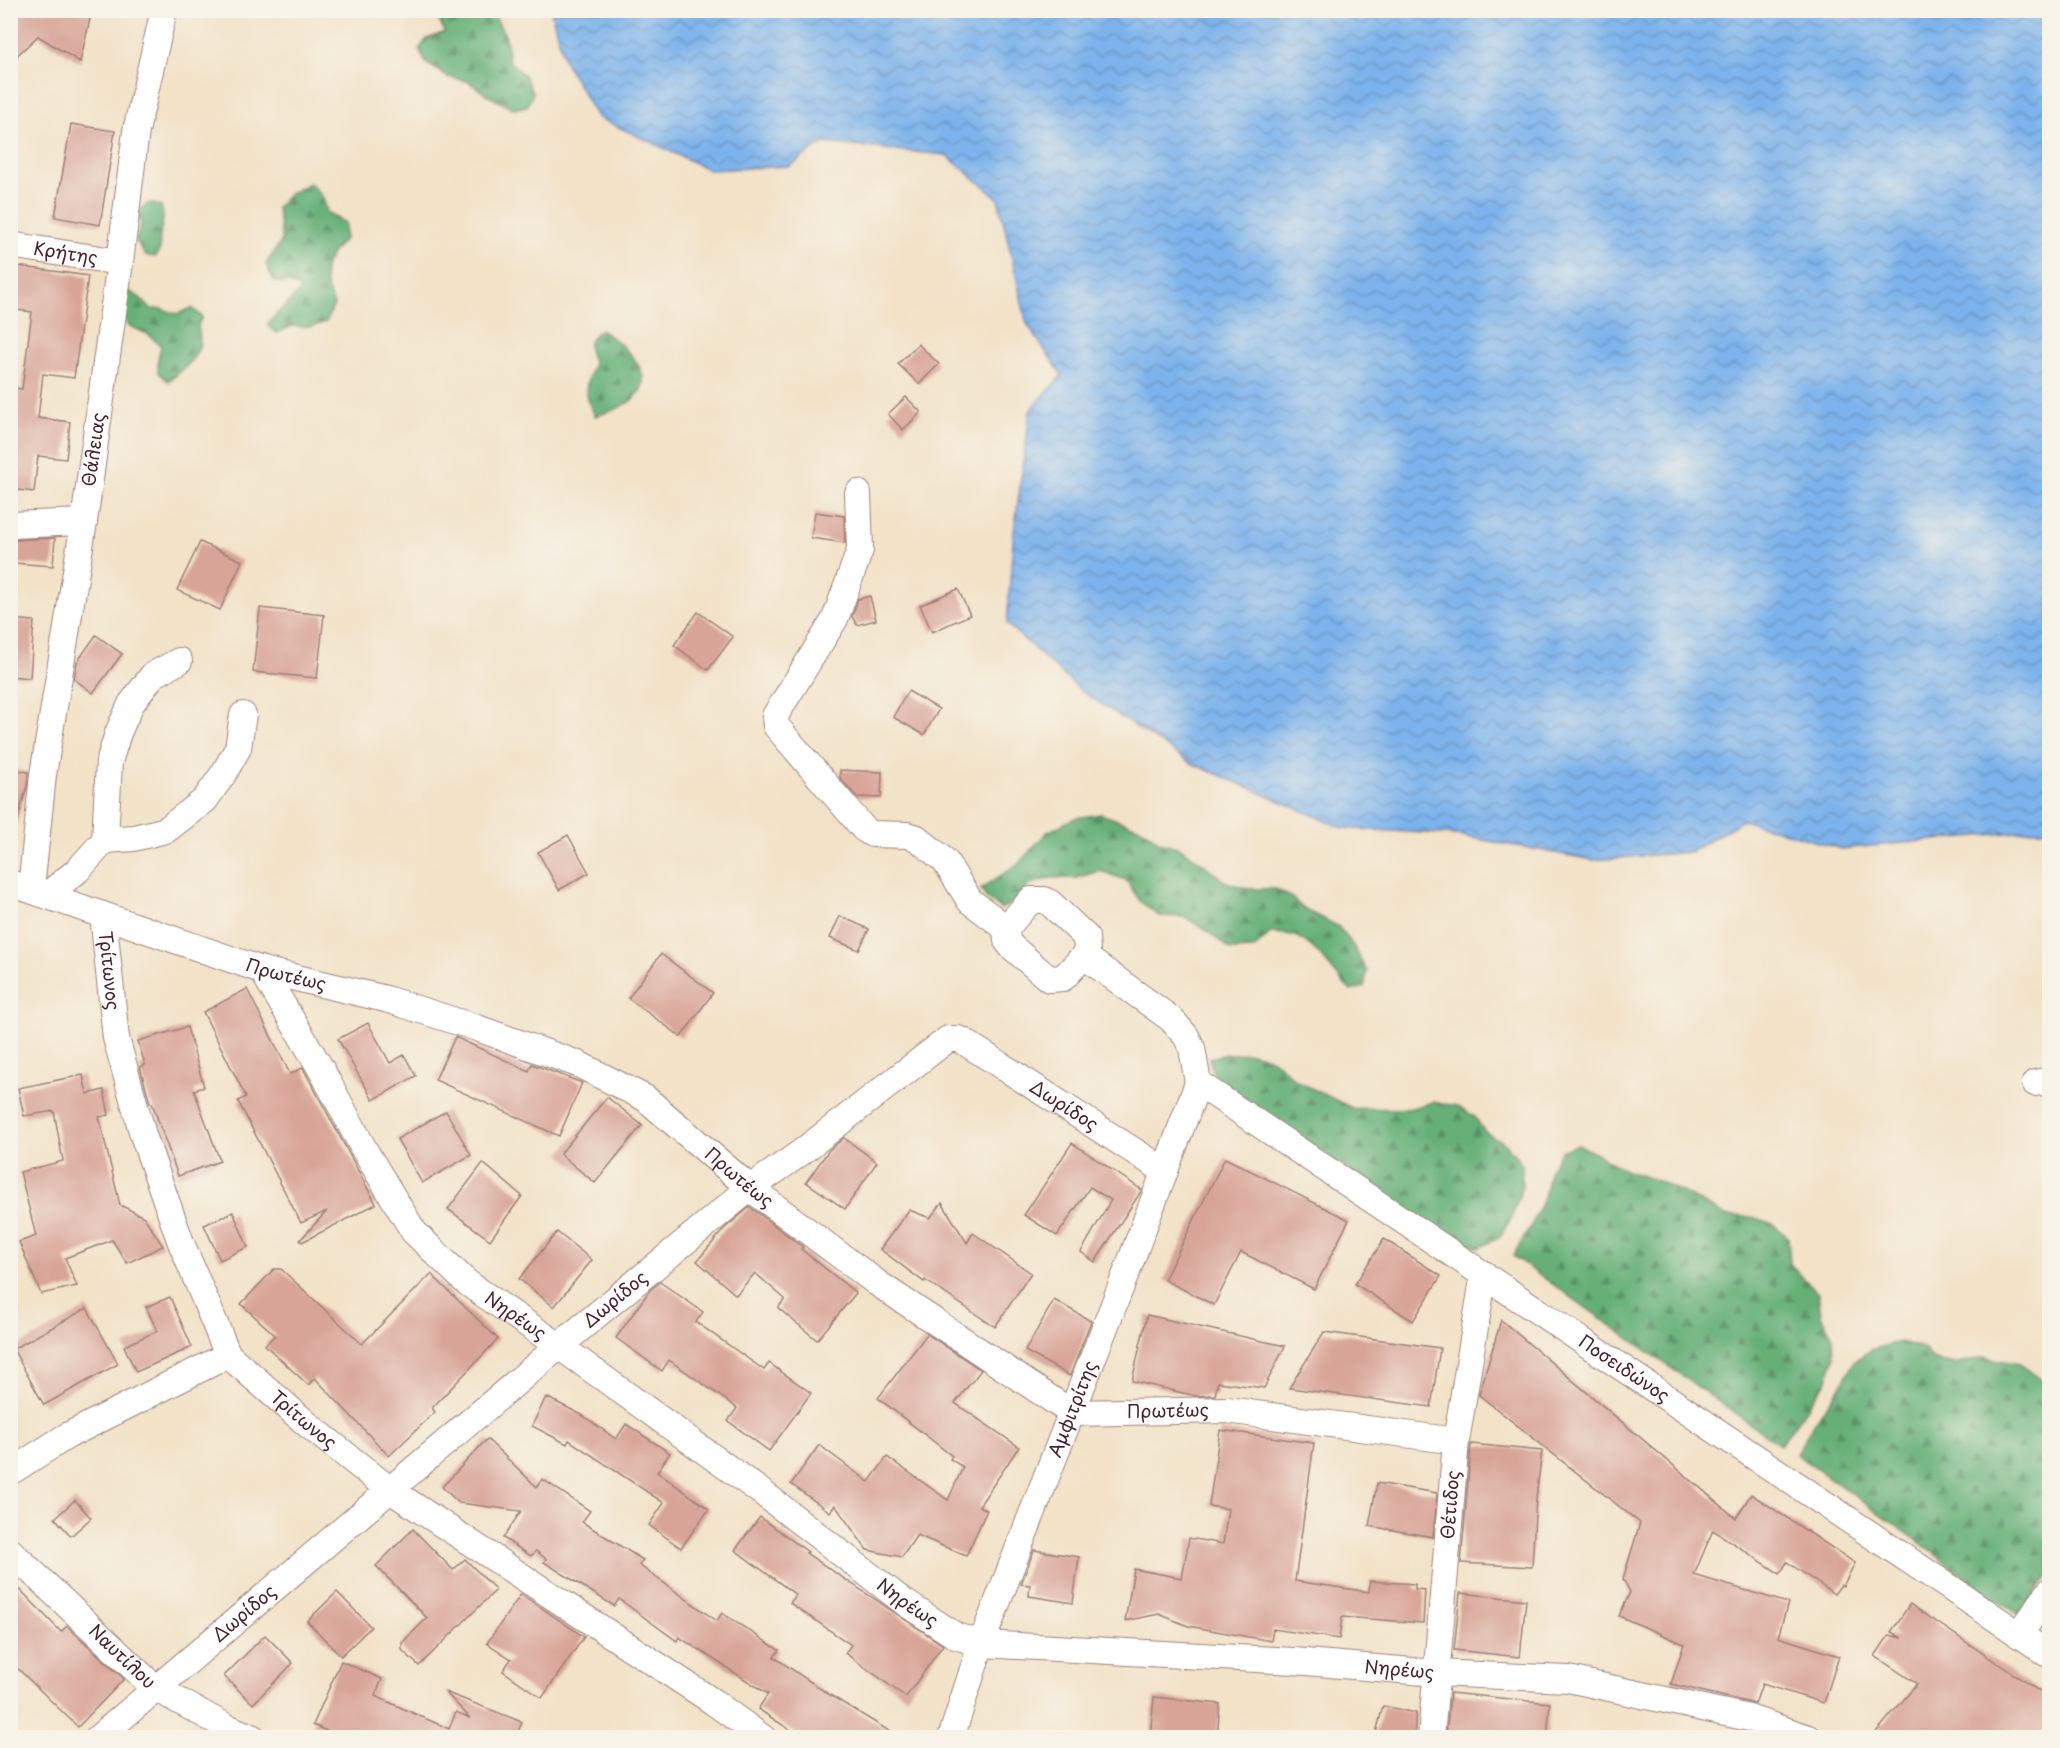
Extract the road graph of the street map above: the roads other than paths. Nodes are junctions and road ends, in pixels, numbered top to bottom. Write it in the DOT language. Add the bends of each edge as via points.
graph roads {
  1 [pos="164,10"];
  2 [pos="10,245"];
  3 [pos="120,262"];
  4 [pos="858,493"];
  5 [pos="84,522"];
  6 [pos="10,525"];
  7 [pos="179,661"];
  8 [pos="243,715"];
  9 [pos="105,840"];
  10 [pos="29,889"];
  11 [pos="104,915"];
  12 [pos="1006,928"];
  13 [pos="1084,956"];
  14 [pos="262,970"];
  15 [pos="1198,1083"];
  16 [pos="1165,1171"];
  17 [pos="750,1188"];
  18 [pos="1484,1274"];
  19 [pos="559,1346"];
  20 [pos="228,1355"];
  21 [pos="1072,1413"];
  22 [pos="1456,1441"];
  23 [pos="10,1472"];
  24 [pos="390,1490"];
  25 [pos="10,1551"];
  26 [pos="2049,1591"];
  27 [pos="2019,1635"];
  28 [pos="981,1644"];
  29 [pos="2049,1655"];
  30 [pos="1436,1673"];
  31 [pos="155,1688"];
  32 [pos="98,1737"];
  33 [pos="253,1737"];
  34 [pos="763,1737"];
  35 [pos="951,1737"];
  36 [pos="1431,1737"];
  37 [pos="1809,1737"];
  1 -- 3 [label="street, Θάλειας" via="136,131"];
  2 -- 3 [label="street, Κρήτης"];
  3 -- 5 [label="street, Θάλειας"];
  4 -- 12 [label="street" via="860,550 835,619 775,716 776,726 864,829 872,834 917,838 945,861 970,901"];
  5 -- 6 [label="street"];
  5 -- 10 [label="street, Θάλειας"];
  7 -- 9 [label="street" via="153,675 131,704 118,733 110,762"];
  8 -- 9 [label="street" via="238,748 205,800 166,830"];
  9 -- 10 [label="street" via="78,870"];
  10 -- 11 [label="street, Πρωτέως"];
  11 -- 14 [label="street, Πρωτέως"];
  11 -- 20 [label="street, Τρίτωνος" via="116,1038 143,1135 180,1240"];
  12 -- 13 [label="street" via="1011,946 1049,979 1063,978"];
  12 -- 13 [label="street" via="1025,904 1044,900 1086,937"];
  13 -- 15 [label="street" via="1171,1018 1192,1048"];
  14 -- 17 [label="street, Πρωτέως" via="386,999 578,1064 645,1098"];
  14 -- 19 [label="street, Νηρέως" via="414,1232 466,1282"];
  15 -- 16 [label="street, Αμφιτρίτης"];
  15 -- 18 [label="street, Ποσειδώνος"];
  16 -- 17 [label="street, Δωρίδος" via="953,1038"];
  16 -- 21 [label="street, Αμφιτρίτης"];
  17 -- 19 [label="street, Δωρίδος"];
  17 -- 21 [label="street, Πρωτέως" via="877,1283"];
  18 -- 22 [label="street, Θέτιδος"];
  18 -- 27 [label="street, Ποσειδώνος"];
  19 -- 24 [label="street, Δωρίδος"];
  19 -- 28 [label="street, Νηρέως" via="764,1494 904,1602 956,1636"];
  20 -- 23 [label="street" via="67,1436"];
  20 -- 24 [label="street, Τρίτωνος"];
  21 -- 22 [label="street, Πρωτέως" via="1227,1410"];
  21 -- 28 [label="street, Αμφιτρίτης"];
  22 -- 30 [label="street, Θέτιδος"];
  24 -- 31 [label="street, Δωρίδος"];
  24 -- 34 [label="street, Τρίτωνος"];
  25 -- 31 [label="street, Ναυτίλου"];
  26 -- 27 [label="street"];
  27 -- 29 [label="street, Ποσειδώνος"];
  28 -- 30 [label="street, Νηρέως" via="1282,1660"];
  28 -- 35 [label="street, Αμφιτρίτης"];
  30 -- 36 [label="street, Θέτιδος"];
  30 -- 37 [label="street, Νηρέως" via="1568,1679 1749,1718"];
  31 -- 32 [label="street, Δωρίδος"];
  31 -- 33 [label="street, Ναυτίλου"];
}
